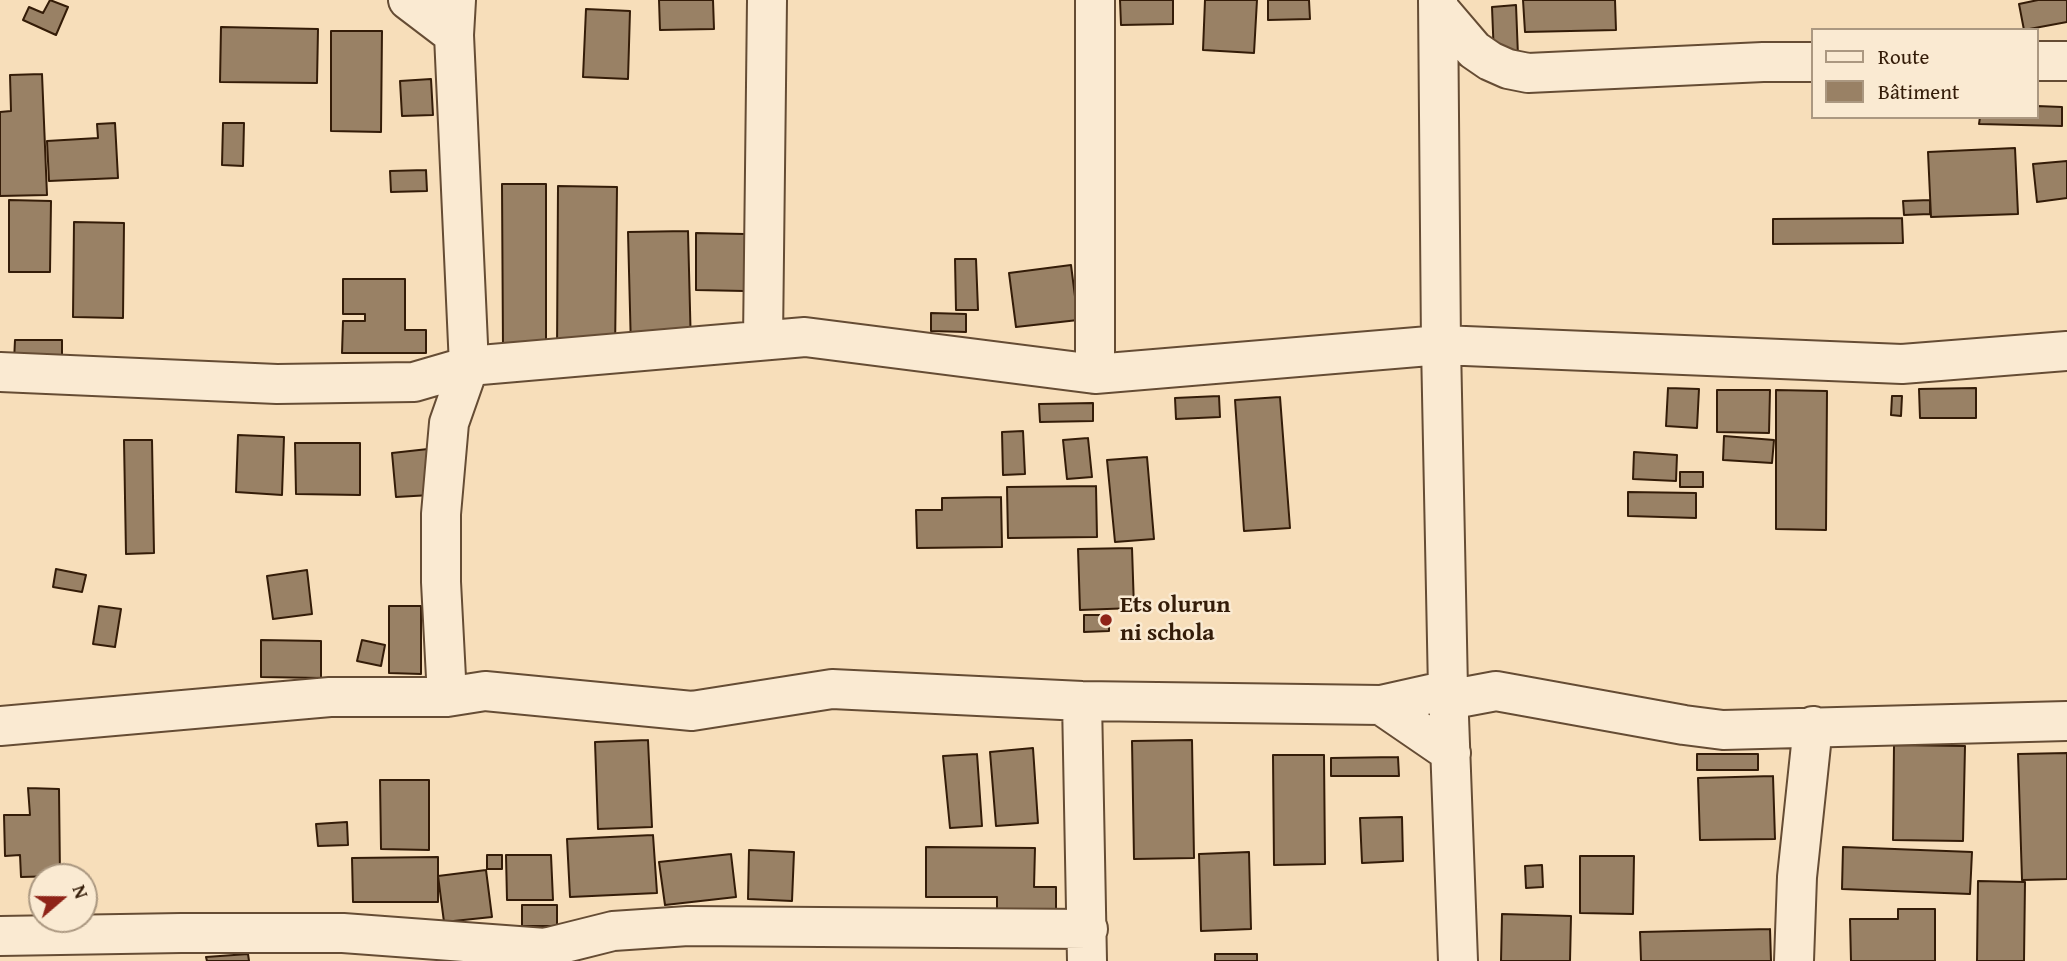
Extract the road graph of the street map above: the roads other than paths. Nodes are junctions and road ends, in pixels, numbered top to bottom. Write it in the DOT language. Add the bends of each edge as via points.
graph roads {
  1 [pos="408,0"];
  2 [pos="767,0"];
  3 [pos="1096,0"];
  4 [pos="1439,5"];
  5 [pos="455,18"];
  6 [pos="2039,61"];
  7 [pos="2067,61"];
  8 [pos="1812,62"];
  9 [pos="763,340"];
  10 [pos="1441,345"];
  11 [pos="2067,351"];
  12 [pos="469,366"];
  13 [pos="0,372"];
  14 [pos="1095,374"];
  15 [pos="1447,634"];
  16 [pos="1496,691"];
  17 [pos="465,694"];
  18 [pos="1448,695"];
  19 [pos="1082,701"];
  20 [pos="1381,705"];
  21 [pos="2067,722"];
  22 [pos="0,726"];
  23 [pos="1813,726"];
  24 [pos="1451,753"];
  25 [pos="0,936"];
  26 [pos="1088,945"];
  27 [pos="1458,961"];
  28 [pos="1794,961"];
  1 -- 5 [label="street"];
  2 -- 9 [label="street"];
  3 -- 14 [label="street"];
  4 -- 8 [label="street" via="1475,50 1508,69 1528,73"];
  4 -- 10 [label="street"];
  5 -- 12 [label="street"];
  6 -- 7 [label="street"];
  9 -- 12 [label="street"];
  9 -- 14 [label="street" via="805,337"];
  10 -- 11 [label="street" via="1902,364"];
  10 -- 14 [label="street"];
  10 -- 15 [label="street"];
  12 -- 13 [label="street" via="414,382 277,384"];
  12 -- 17 [label="street" via="449,423 441,514 444,643"];
  15 -- 16 [label="street"];
  15 -- 18 [label="street"];
  16 -- 18 [label="street"];
  16 -- 23 [label="street" via="1723,730"];
  17 -- 19 [label="street" via="559,697 692,711 832,689"];
  17 -- 22 [label="street" via="330,697"];
  18 -- 20 [label="street"];
  18 -- 24 [label="street"];
  19 -- 20 [label="street"];
  19 -- 26 [label="street"];
  20 -- 24 [label="street"];
  21 -- 23 [label="street"];
  23 -- 28 [label="street" via="1797,877"];
  24 -- 27 [label="street"];
  25 -- 26 [label="street" via="343,933 545,948 613,931 688,926"];
}
